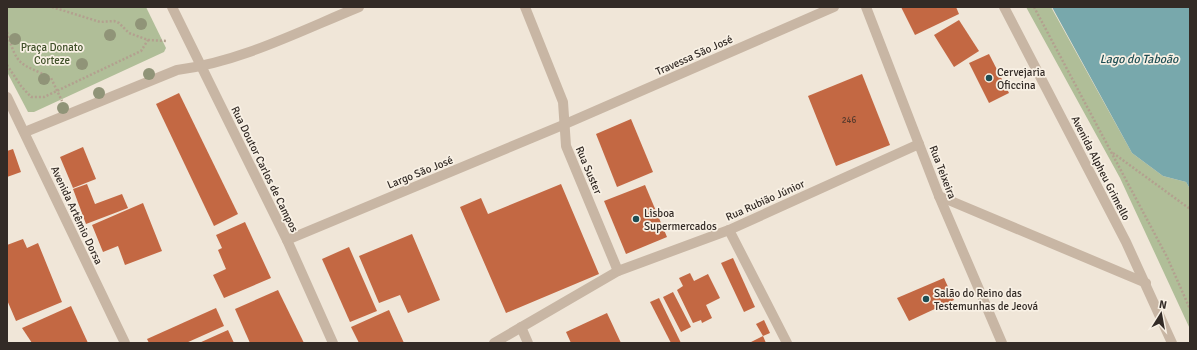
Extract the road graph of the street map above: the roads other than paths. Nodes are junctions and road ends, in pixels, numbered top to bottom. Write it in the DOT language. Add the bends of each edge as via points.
graph roads {
  1 [pos="172,7"];
  2 [pos="359,7"];
  3 [pos="525,7"];
  4 [pos="834,7"];
  5 [pos="866,7"];
  6 [pos="1004,7"];
  7 [pos="203,67"];
  8 [pos="7,98"];
  9 [pos="564,125"];
  10 [pos="25,132"];
  11 [pos="919,144"];
  12 [pos="939,196"];
  13 [pos="729,230"];
  14 [pos="287,240"];
  15 [pos="618,271"];
  16 [pos="1146,283"];
  17 [pos="521,328"];
  18 [pos="125,343"];
  19 [pos="333,343"];
  20 [pos="494,343"];
  21 [pos="528,343"];
  22 [pos="787,343"];
  23 [pos="1002,343"];
  24 [pos="1172,343"];
  1 -- 7 [label="street, Rua Doutor Carlos de Campos"];
  2 -- 7 [label="street"];
  3 -- 9 [label="street, Rua Suster" via="563,102"];
  4 -- 9 [label="street, Travessa São José"];
  5 -- 11 [label="street, Rua Teixeira"];
  6 -- 16 [label="street, Avenida Alpheu Grimello"];
  7 -- 10 [label="street" via="177,70"];
  7 -- 14 [label="street, Rua Doutor Carlos de Campos"];
  8 -- 10 [label="street, Avenida Artêmio Dorsa"];
  9 -- 14 [label="street, Largo São José"];
  9 -- 15 [label="street, Rua Suster" via="566,146"];
  10 -- 18 [label="street, Avenida Artêmio Dorsa"];
  11 -- 12 [label="street, Rua Teixeira"];
  11 -- 13 [label="street, Rua Rubião Júnior"];
  12 -- 16 [label="street"];
  12 -- 23 [label="street, Rua Teixeira"];
  13 -- 15 [label="street, Rua Rubião Júnior"];
  13 -- 22 [label="street"];
  14 -- 19 [label="street, Rua Doutor Carlos de Campos"];
  15 -- 17 [label="street, Rua Rubião Júnior"];
  16 -- 24 [label="street, Avenida Alpheu Grimello"];
  17 -- 20 [label="street, Rua Rubião Júnior"];
  17 -- 21 [label="street"];
}
